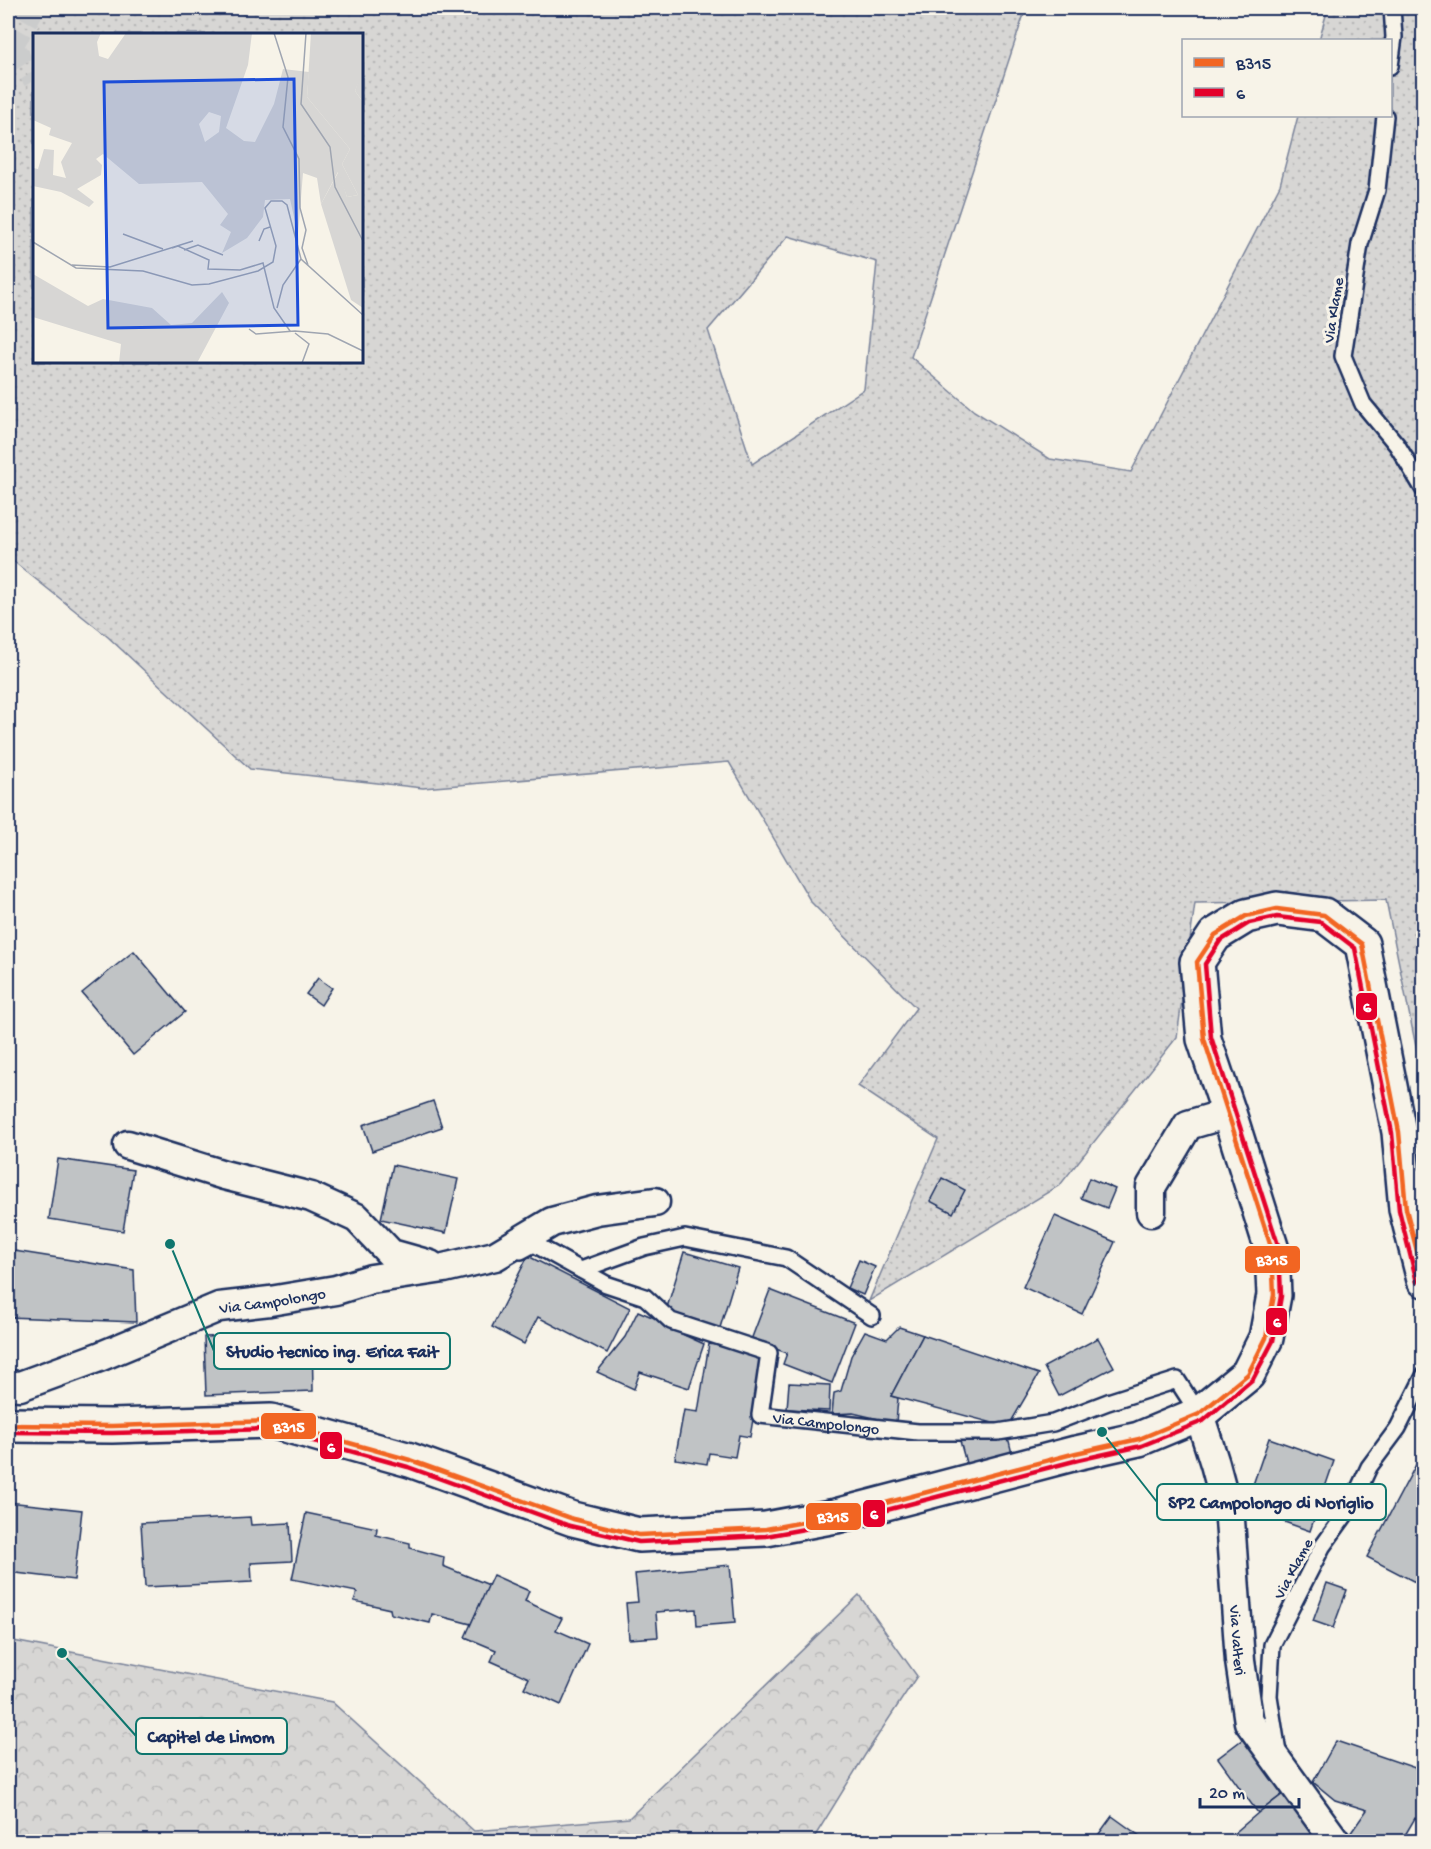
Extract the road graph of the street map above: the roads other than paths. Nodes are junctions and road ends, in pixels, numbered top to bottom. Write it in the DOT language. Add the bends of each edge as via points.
graph roads {
  1 [pos="1392,8"];
  2 [pos="1392,52"];
  3 [pos="1385,117"];
  4 [pos="1424,489"];
  5 [pos="1229,1113"];
  6 [pos="128,1145"];
  7 [pos="654,1202"];
  8 [pos="1151,1212"];
  9 [pos="495,1256"];
  10 [pos="444,1269"];
  11 [pos="581,1270"];
  12 [pos="1424,1280"];
  13 [pos="872,1316"];
  14 [pos="1424,1376"];
  15 [pos="8,1385"];
  16 [pos="1199,1414"];
  17 [pos="8,1425"];
  18 [pos="1279,1762"];
  19 [pos="1336,1842"];
  1 -- 2 [label="lane"];
  3 -- 4 [label="lane, Via Klame" via="1377,190 1360,244 1343,356 1363,404 1397,445"];
  5 -- 8 [label="street" via="1188,1125 1151,1187"];
  5 -- 12 [label="main road" via="1204,1039 1197,962 1215,935 1246,916 1276,909 1323,915 1362,944 1399,1132 1406,1209"];
  5 -- 16 [label="main road" via="1272,1250 1274,1294 1266,1338 1248,1374"];
  6 -- 10 [label="street" via="311,1197 357,1218 391,1254"];
  7 -- 9 [label="street, Via Campolongo" via="597,1210 552,1222"];
  9 -- 10 [label="street, Via Campolongo"];
  9 -- 11 [label="lane, Via Campolongo" via="513,1255 534,1244"];
  10 -- 15 [label="street, Via Campolongo" via="371,1279 336,1290 270,1301 219,1306 99,1357 21,1386"];
  11 -- 13 [label="lane" via="644,1247 685,1238 786,1258"];
  11 -- 16 [label="lane, Via Campolongo" via="606,1284 645,1297 671,1320 769,1353 760,1415 918,1432 998,1432 1053,1423 1177,1380"];
  14 -- 18 [label="lane, Via Klame" via="1398,1428 1369,1467 1350,1508 1323,1547 1272,1645 1269,1696"];
  16 -- 17 [label="main road" via="1139,1439 836,1515 766,1529 639,1535 573,1519 410,1460 270,1421"];
  16 -- 18 [label="street, Via Valteri" via="1230,1520 1240,1661 1249,1722"];
  18 -- 19 [label="street, Via Valteri"];
}
